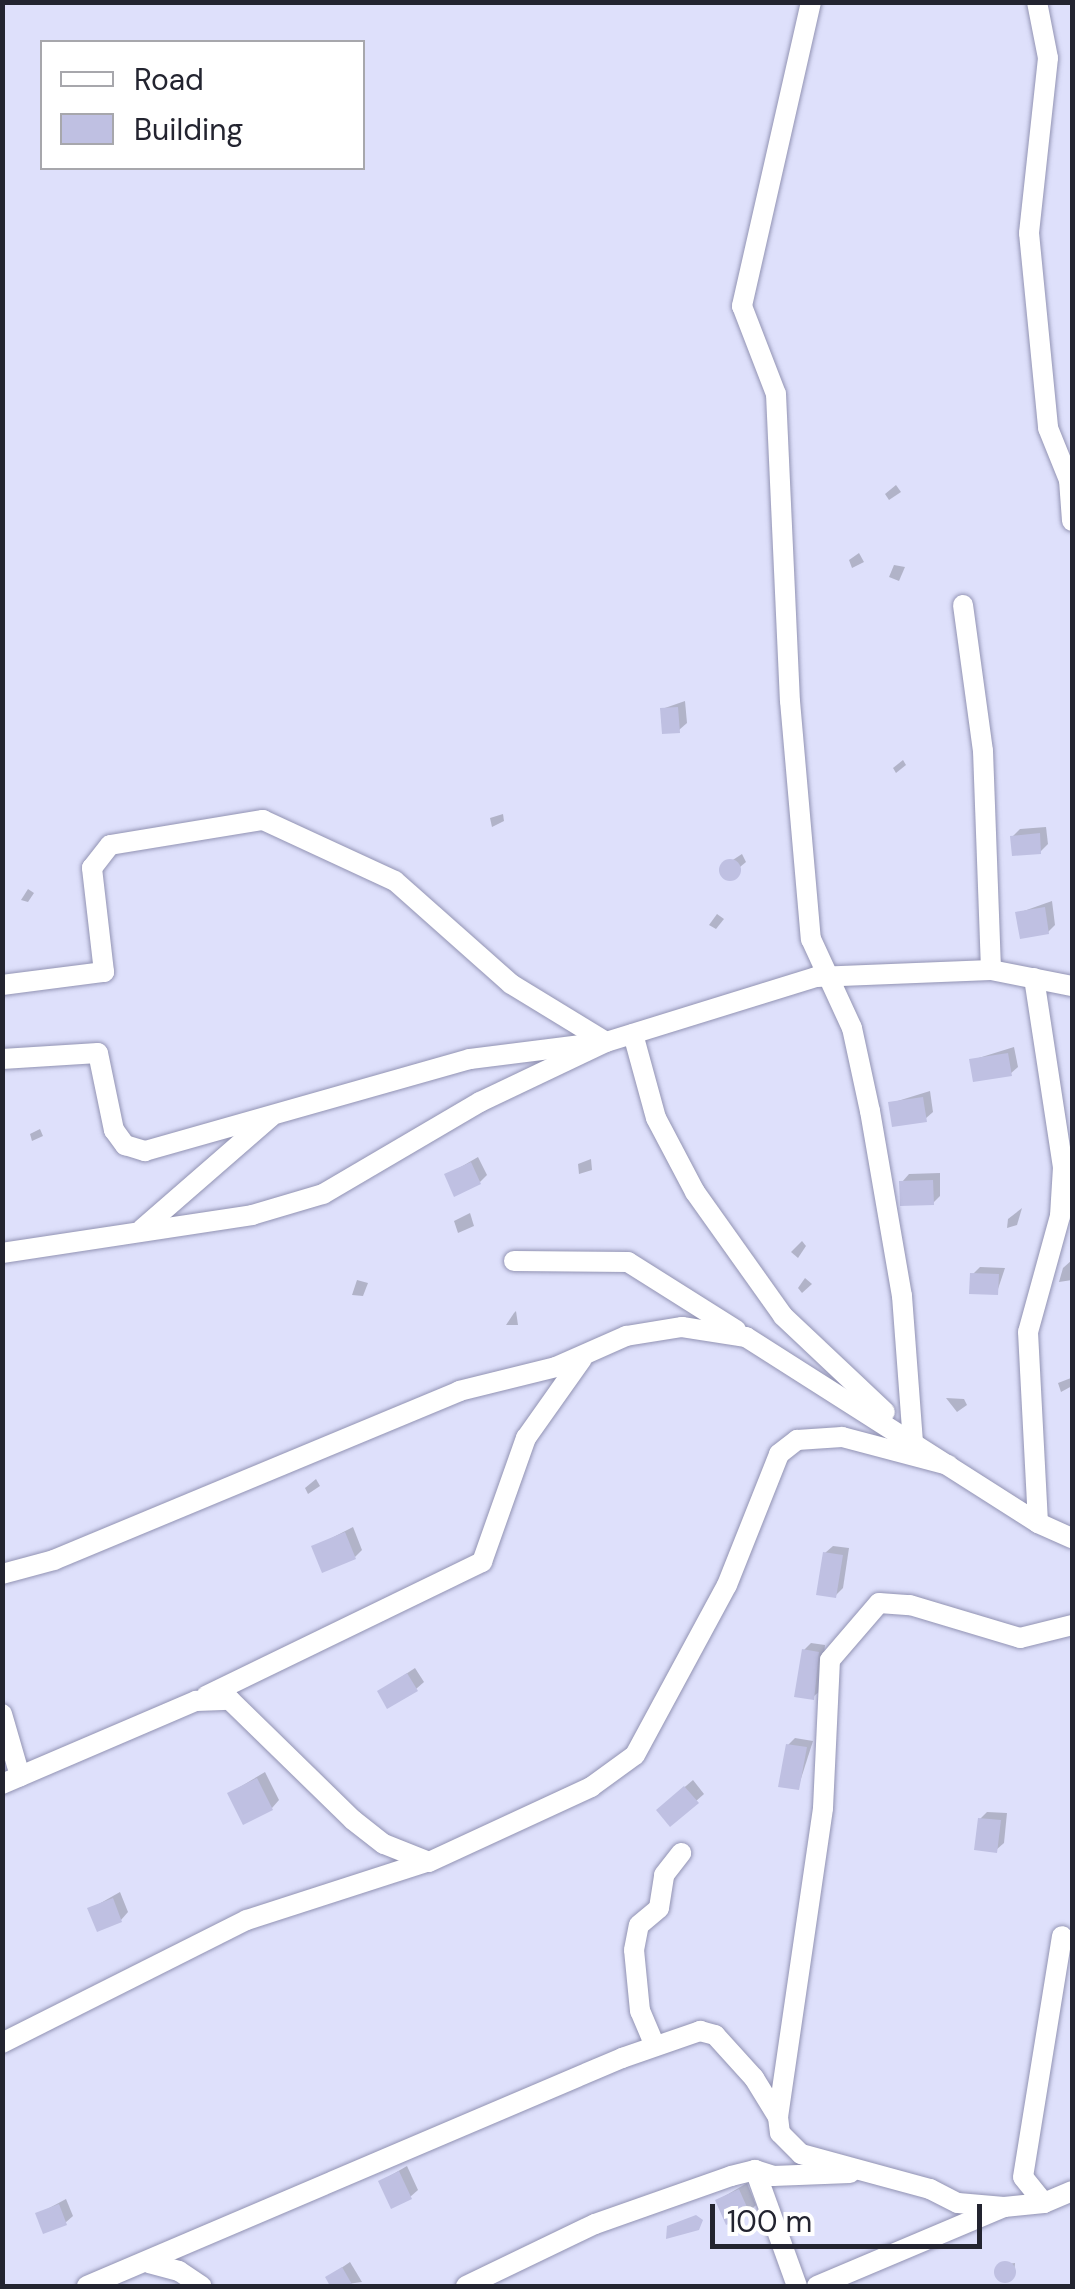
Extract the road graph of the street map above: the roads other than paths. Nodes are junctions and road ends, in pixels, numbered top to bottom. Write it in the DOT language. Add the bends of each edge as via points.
graph roads {
  1 [pos="811,2"];
  2 [pos="1037,2"];
  3 [pos="1072,521"];
  4 [pos="963,605"];
  5 [pos="990,970"];
  6 [pos="824,976"];
  7 [pos="1034,978"];
  8 [pos="2,985"];
  9 [pos="1072,986"];
  10 [pos="633,1034"];
  11 [pos="606,1042"];
  12 [pos="2,1059"];
  13 [pos="279,1110"];
  14 [pos="140,1230"];
  15 [pos="2,1253"];
  16 [pos="514,1261"];
  17 [pos="746,1337"];
  18 [pos="583,1358"];
  19 [pos="912,1438"];
  20 [pos="948,1465"];
  21 [pos="1038,1523"];
  22 [pos="1072,1538"];
  23 [pos="2,1574"];
  24 [pos="1072,1626"];
  25 [pos="196,1702"];
  26 [pos="2,1714"];
  27 [pos="11,1780"];
  28 [pos="681,1853"];
  29 [pos="430,1862"];
  30 [pos="1062,1936"];
  31 [pos="2,2043"];
  32 [pos="655,2046"];
  33 [pos="779,2125"];
  34 [pos="869,2172"];
  35 [pos="764,2173"];
  36 [pos="1072,2191"];
  37 [pos="1044,2203"];
  38 [pos="1004,2207"];
  39 [pos="148,2263"];
  40 [pos="87,2286"];
  41 [pos="201,2286"];
  42 [pos="466,2286"];
  43 [pos="797,2286"];
  44 [pos="817,2286"];
  1 -- 6 [label="street" via="742,306 776,394 802,857 813,955"];
  2 -- 3 [label="street" via="1048,58 1029,233 1048,428 1070,480"];
  4 -- 5 [label="street" via="983,751"];
  5 -- 6 [label="street"];
  5 -- 7 [label="street"];
  6 -- 10 [label="street"];
  6 -- 19 [label="street" via="852,1028 870,1110 902,1296"];
  7 -- 9 [label="street"];
  7 -- 21 [label="street" via="1062,1167 1060,1216 1028,1332"];
  8 -- 11 [label="street" via="104,972 92,868 110,845 263,820 396,881 511,984"];
  10 -- 11 [label="street"];
  10 -- 19 [label="street" via="656,1118 695,1192 784,1316"];
  11 -- 13 [label="street" via="470,1060"];
  11 -- 14 [label="street" via="480,1102 323,1194 252,1215"];
  12 -- 13 [label="street" via="98,1053 114,1130 126,1145 145,1151"];
  13 -- 14 [label="street"];
  14 -- 15 [label="street"];
  16 -- 17 [label="street" via="628,1262"];
  17 -- 18 [label="street" via="682,1327 626,1336"];
  17 -- 19 [label="street"];
  18 -- 23 [label="street" via="460,1392 54,1560"];
  18 -- 25 [label="street" via="526,1438 482,1562"];
  19 -- 20 [label="street"];
  20 -- 21 [label="street"];
  20 -- 29 [label="street" via="842,1437 796,1440 779,1454 727,1585 635,1755 591,1787"];
  21 -- 22 [label="street"];
  24 -- 33 [label="street" via="1020,1638 910,1604 879,1603 830,1660 823,1808"];
  25 -- 27 [label="street"];
  25 -- 29 [label="street" via="230,1700 353,1820 384,1844"];
  26 -- 27 [label="street"];
  28 -- 32 [label="street" via="664,1876 659,1908 639,1925 634,1950 640,2011"];
  29 -- 31 [label="street" via="247,1920"];
  30 -- 37 [label="street" via="1023,2178"];
  32 -- 33 [label="street" via="683,2033 715,2036"];
  32 -- 39 [label="street"];
  33 -- 34 [label="street" via="801,2154"];
  33 -- 35 [label="street"];
  34 -- 35 [label="street"];
  34 -- 38 [label="street" via="958,2202"];
  35 -- 42 [label="street" via="595,2224"];
  35 -- 43 [label="street"];
  36 -- 37 [label="street"];
  37 -- 38 [label="street"];
  38 -- 44 [label="street"];
  39 -- 40 [label="street"];
  39 -- 41 [label="street" via="179,2271"];
}
